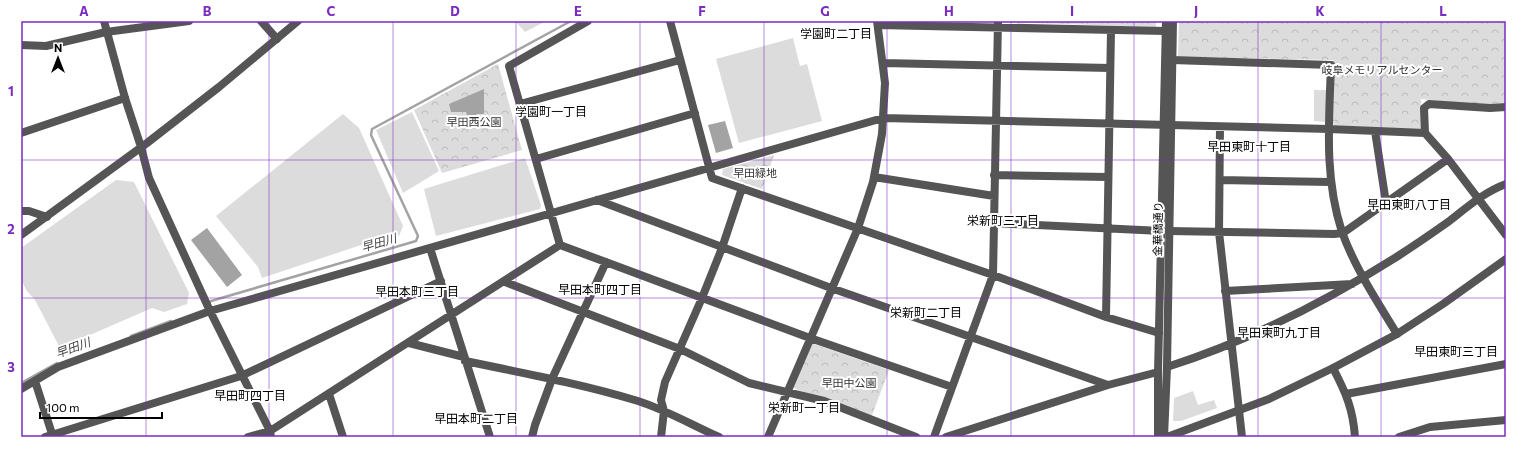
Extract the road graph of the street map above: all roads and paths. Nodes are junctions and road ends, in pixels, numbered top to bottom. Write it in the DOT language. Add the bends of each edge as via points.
graph roads {
  1 [pos="104,21"];
  2 [pos="188,21"];
  3 [pos="262,21"];
  4 [pos="298,21"];
  5 [pos="588,21"];
  6 [pos="670,21"];
  7 [pos="1166,21"];
  8 [pos="1173,21"];
  9 [pos="877,23"];
  10 [pos="998,24"];
  11 [pos="1111,30"];
  12 [pos="1166,31"];
  13 [pos="106,32"];
  14 [pos="277,39"];
  15 [pos="21,45"];
  16 [pos="680,60"];
  17 [pos="1172,60"];
  18 [pos="883,63"];
  19 [pos="998,66"];
  20 [pos="1110,68"];
  21 [pos="125,98"];
  22 [pos="520,104"];
  23 [pos="1506,107"];
  24 [pos="695,113"];
  25 [pos="883,118"];
  26 [pos="995,121"];
  27 [pos="1109,123"];
  28 [pos="1167,124"];
  29 [pos="1220,126"];
  30 [pos="1329,129"];
  31 [pos="1375,131"];
  32 [pos="21,133"];
  33 [pos="1426,133"];
  34 [pos="141,147"];
  35 [pos="536,159"];
  36 [pos="1448,159"];
  37 [pos="709,168"];
  38 [pos="994,175"];
  39 [pos="874,177"];
  40 [pos="1108,177"];
  41 [pos="1220,180"];
  42 [pos="1331,182"];
  43 [pos="1506,184"];
  44 [pos="742,188"];
  45 [pos="994,196"];
  46 [pos="1478,199"];
  47 [pos="597,200"];
  48 [pos="1386,202"];
  49 [pos="21,211"];
  50 [pos="552,213"];
  51 [pos="47,217"];
  52 [pos="993,223"];
  53 [pos="858,228"];
  54 [pos="1107,229"];
  55 [pos="1165,231"];
  56 [pos="1219,232"];
  57 [pos="1343,233"];
  58 [pos="21,235"];
  59 [pos="1506,235"];
  60 [pos="560,245"];
  61 [pos="430,248"];
  62 [pos="722,248"];
  63 [pos="1506,259"];
  64 [pos="606,262"];
  65 [pos="992,275"];
  66 [pos="1364,278"];
  67 [pos="441,281"];
  68 [pos="505,282"];
  69 [pos="1354,283"];
  70 [pos="831,288"];
  71 [pos="1225,291"];
  72 [pos="702,298"];
  73 [pos="208,307"];
  74 [pos="583,312"];
  75 [pos="451,316"];
  76 [pos="1106,316"];
  77 [pos="1159,333"];
  78 [pos="1396,334"];
  79 [pos="970,336"];
  80 [pos="810,338"];
  81 [pos="409,343"];
  82 [pos="1232,344"];
  83 [pos="680,349"];
  84 [pos="464,359"];
  85 [pos="1506,364"];
  86 [pos="1167,367"];
  87 [pos="1333,368"];
  88 [pos="1158,372"];
  89 [pos="242,376"];
  90 [pos="552,379"];
  91 [pos="35,381"];
  92 [pos="1108,385"];
  93 [pos="952,387"];
  94 [pos="21,389"];
  95 [pos="786,392"];
  96 [pos="329,394"];
  97 [pos="1346,394"];
  98 [pos="664,411"];
  99 [pos="1240,411"];
  100 [pos="1506,420"];
  101 [pos="271,434"];
  102 [pos="50,436"];
  103 [pos="1169,436"];
  104 [pos="248,437"];
  105 [pos="342,437"];
  106 [pos="490,437"];
  107 [pos="532,437"];
  108 [pos="661,437"];
  109 [pos="719,437"];
  110 [pos="768,437"];
  111 [pos="916,437"];
  112 [pos="934,437"];
  113 [pos="946,437"];
  114 [pos="1158,437"];
  115 [pos="1242,437"];
  116 [pos="1355,437"];
  117 [pos="1399,437"];
  1 -- 13 [label="street"];
  2 -- 13 [label="street"];
  3 -- 14 [label="street"];
  4 -- 14 [label="street"];
  5 -- 22 [label="street" via="509,66"];
  6 -- 16 [label="street"];
  7 -- 12 [label="street, 金華橋通り"];
  8 -- 17 [label="street, 金華橋通り"];
  9 -- 10 [label="street"];
  9 -- 18 [label="street"];
  10 -- 11 [label="street"];
  10 -- 19 [label="street"];
  11 -- 12 [label="street"];
  11 -- 20 [label="street"];
  12 -- 28 [label="street, 金華橋通り"];
  13 -- 15 [label="street" via="46,46"];
  13 -- 21 [label="street"];
  14 -- 34 [label="street"];
  16 -- 22 [label="street"];
  16 -- 24 [label="street"];
  17 -- 28 [label="street, 金華橋通り"];
  17 -- 30 [label="street" via="1331,65"];
  18 -- 19 [label="street"];
  18 -- 25 [label="street"];
  19 -- 20 [label="street"];
  19 -- 26 [label="street"];
  20 -- 27 [label="street"];
  21 -- 32 [label="street"];
  21 -- 34 [label="street"];
  22 -- 35 [label="street"];
  23 -- 33 [label="street" via="1429,104 1424,108"];
  24 -- 35 [label="street"];
  24 -- 37 [label="street"];
  25 -- 26 [label="street"];
  25 -- 37 [label="street"];
  25 -- 39 [label="street"];
  26 -- 27 [label="street"];
  26 -- 38 [label="street"];
  27 -- 28 [label="street"];
  27 -- 40 [label="street"];
  28 -- 29 [label="street"];
  28 -- 55 [label="street, 金華橋通り"];
  29 -- 30 [label="street"];
  29 -- 41 [label="street"];
  30 -- 31 [label="street"];
  30 -- 42 [label="street"];
  31 -- 33 [label="street"];
  31 -- 48 [label="street"];
  33 -- 36 [label="street"];
  34 -- 51 [label="street"];
  34 -- 73 [label="street" via="148,178"];
  35 -- 50 [label="street"];
  36 -- 46 [label="street"];
  36 -- 48 [label="street"];
  37 -- 44 [label="street" via="712,178"];
  37 -- 47 [label="street"];
  38 -- 40 [label="street"];
  38 -- 45 [label="street"];
  39 -- 45 [label="street"];
  39 -- 53 [label="street"];
  40 -- 54 [label="street"];
  41 -- 42 [label="street"];
  41 -- 56 [label="street"];
  42 -- 57 [label="street"];
  43 -- 46 [label="street"];
  44 -- 53 [label="street"];
  44 -- 62 [label="street"];
  45 -- 52 [label="street"];
  46 -- 59 [label="street"];
  46 -- 66 [label="street" via="1426,238"];
  47 -- 50 [label="street"];
  47 -- 62 [label="street"];
  48 -- 57 [label="street"];
  49 -- 51 [label="street"];
  50 -- 60 [label="street"];
  50 -- 61 [label="street"];
  51 -- 58 [label="street"];
  52 -- 54 [label="street"];
  52 -- 65 [label="street"];
  53 -- 65 [label="street"];
  53 -- 70 [label="street"];
  54 -- 55 [label="street"];
  54 -- 76 [label="street"];
  55 -- 56 [label="street"];
  55 -- 77 [label="street, 金華橋通り"];
  55 -- 86 [label="street, 金華橋通り"];
  56 -- 57 [label="street"];
  56 -- 71 [label="street"];
  57 -- 66 [label="street"];
  60 -- 64 [label="street"];
  60 -- 68 [label="street"];
  61 -- 67 [label="street"];
  61 -- 73 [label="street"];
  62 -- 70 [label="street"];
  62 -- 72 [label="street"];
  63 -- 78 [label="street"];
  64 -- 72 [label="street"];
  64 -- 74 [label="street"];
  65 -- 76 [label="street"];
  65 -- 79 [label="street"];
  66 -- 69 [label="street"];
  66 -- 78 [label="street"];
  67 -- 75 [label="street"];
  67 -- 89 [label="street"];
  68 -- 74 [label="street"];
  68 -- 75 [label="street"];
  69 -- 71 [label="street"];
  69 -- 82 [label="street" via="1295,315"];
  70 -- 79 [label="street"];
  70 -- 80 [label="street"];
  71 -- 82 [label="street"];
  72 -- 80 [label="street"];
  72 -- 83 [label="street"];
  73 -- 89 [label="street"];
  73 -- 91 [label="street" via="58,367"];
  74 -- 83 [label="street"];
  74 -- 90 [label="street"];
  75 -- 81 [label="street"];
  75 -- 84 [label="street"];
  76 -- 77 [label="street"];
  77 -- 88 [label="street, 金華橋通り"];
  78 -- 87 [label="street"];
  79 -- 92 [label="street"];
  79 -- 93 [label="street"];
  80 -- 93 [label="street"];
  80 -- 95 [label="street"];
  81 -- 84 [label="street"];
  81 -- 96 [label="street"];
  82 -- 86 [label="street"];
  82 -- 99 [label="street"];
  83 -- 95 [label="street" via="749,383"];
  83 -- 98 [label="street" via="665,382 661,400"];
  84 -- 90 [label="street"];
  84 -- 106 [label="street"];
  85 -- 97 [label="street"];
  86 -- 103 [label="street, 金華橋通り"];
  87 -- 97 [label="street"];
  87 -- 99 [label="street"];
  88 -- 92 [label="street"];
  88 -- 114 [label="street, 金華橋通り"];
  89 -- 101 [label="street"];
  89 -- 102 [label="street"];
  90 -- 98 [label="street" via="638,401"];
  90 -- 107 [label="street"];
  91 -- 94 [label="street"];
  91 -- 102 [label="street"];
  92 -- 113 [label="street"];
  93 -- 112 [label="street"];
  95 -- 110 [label="street"];
  95 -- 111 [label="street" via="824,401"];
  96 -- 101 [label="street"];
  96 -- 105 [label="street"];
  97 -- 116 [label="street" via="1351,407"];
  98 -- 108 [label="street"];
  98 -- 109 [label="street"];
  99 -- 103 [label="street"];
  99 -- 115 [label="street"];
  100 -- 117 [label="street" via="1430,427"];
  101 -- 104 [label="street"];
}
